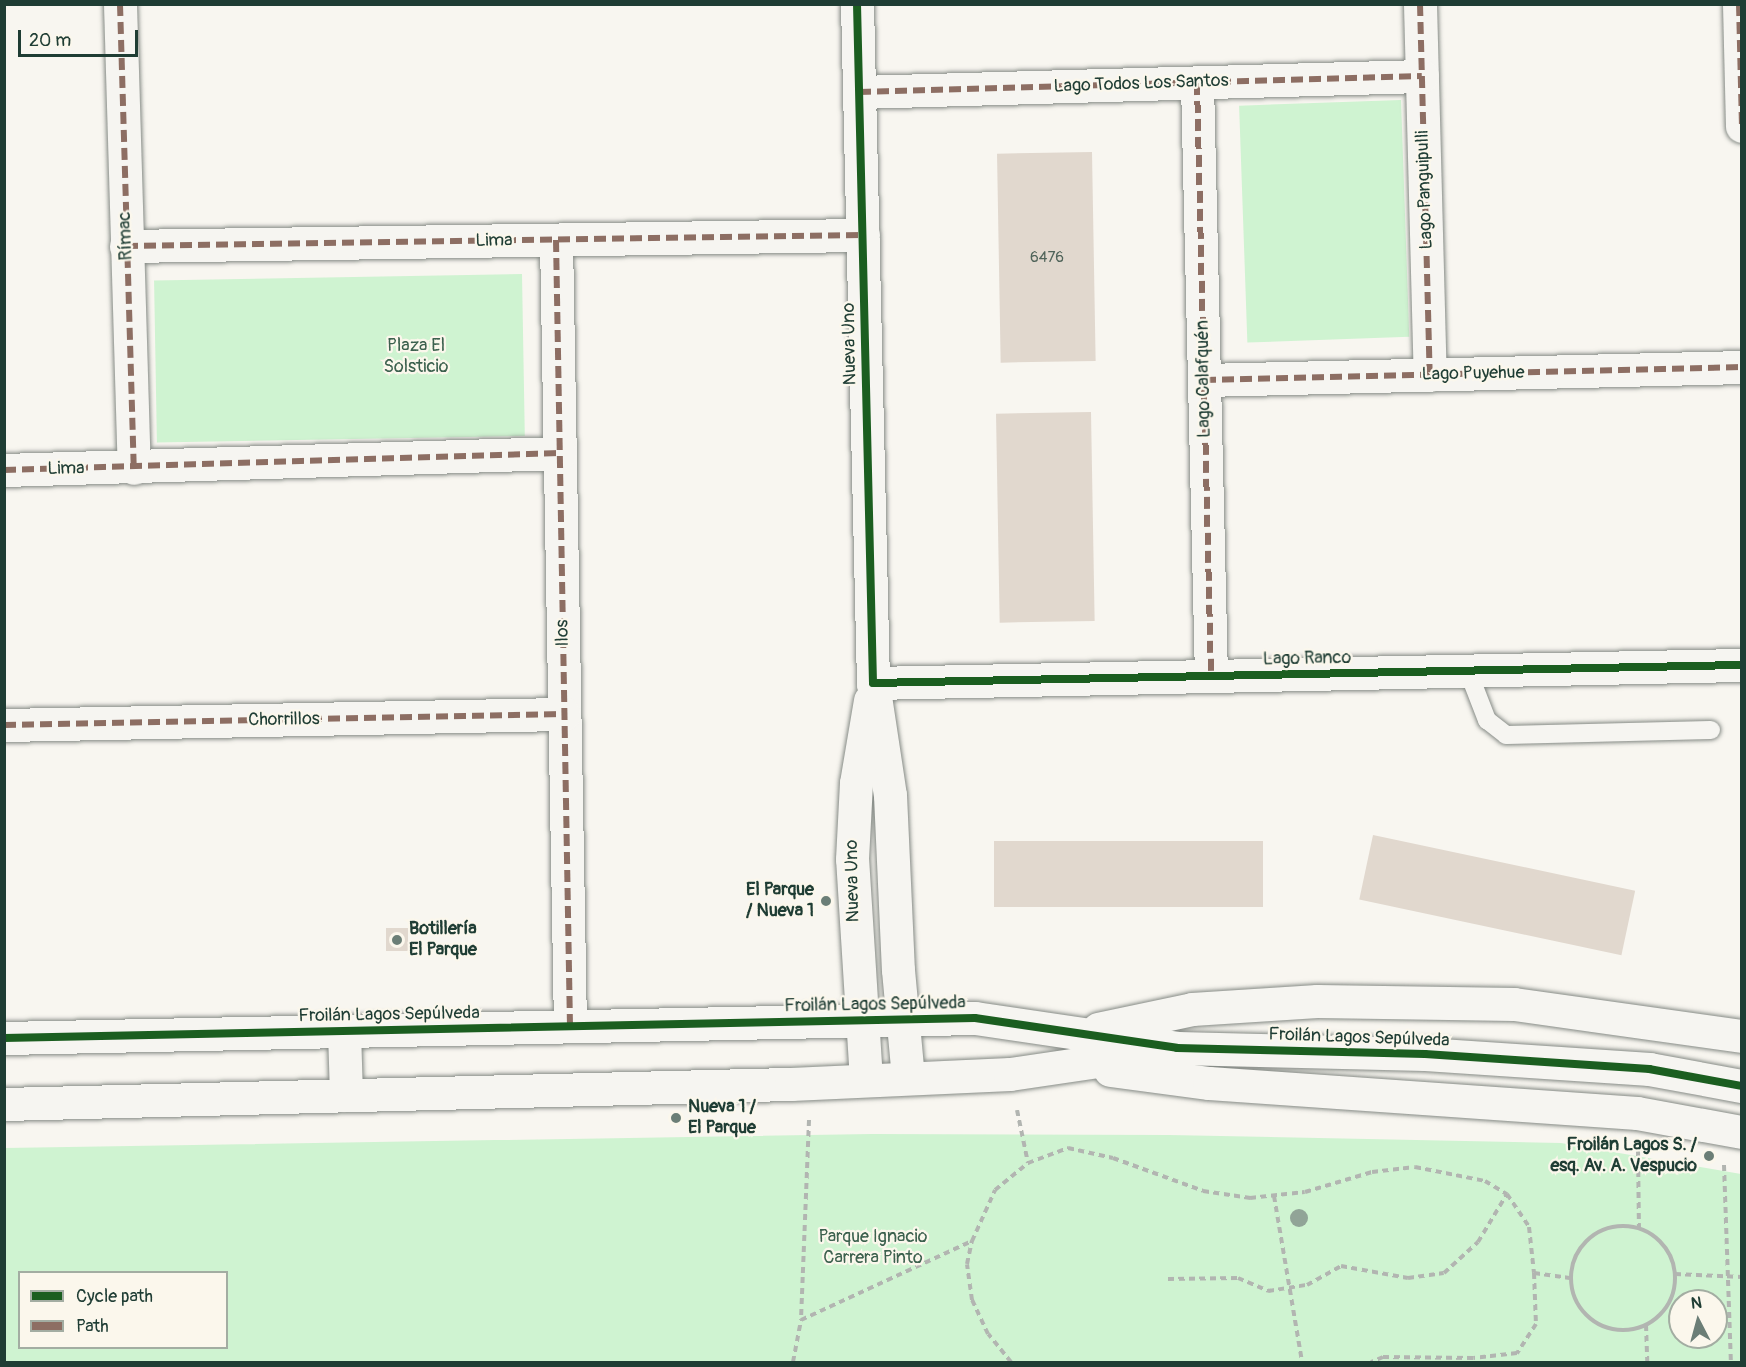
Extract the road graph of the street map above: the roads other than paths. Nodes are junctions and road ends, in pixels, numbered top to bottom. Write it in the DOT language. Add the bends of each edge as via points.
graph roads {
  1 [pos="120,4"];
  2 [pos="857,4"];
  3 [pos="1420,4"];
  4 [pos="1739,4"];
  5 [pos="1422,76"];
  6 [pos="1197,82"];
  7 [pos="859,92"];
  8 [pos="1742,126"];
  9 [pos="863,235"];
  10 [pos="556,240"];
  11 [pos="126,246"];
  12 [pos="1742,368"];
  13 [pos="1430,375"];
  14 [pos="1204,380"];
  15 [pos="560,453"];
  16 [pos="134,468"];
  17 [pos="4,470"];
  18 [pos="1742,665"];
  19 [pos="1468,671"];
  20 [pos="1210,676"];
  21 [pos="873,683"];
  22 [pos="564,714"];
  23 [pos="4,725"];
  24 [pos="1711,730"];
  25 [pos="903,1019"];
  26 [pos="861,1020"];
  27 [pos="570,1026"];
  28 [pos="344,1031"];
  29 [pos="1078,1033"];
  30 [pos="1742,1036"];
  31 [pos="4,1038"];
  32 [pos="1177,1048"];
  33 [pos="1081,1066"];
  34 [pos="908,1077"];
  35 [pos="866,1080"];
  36 [pos="1742,1086"];
  37 [pos="346,1095"];
  38 [pos="4,1104"];
  39 [pos="1732,1130"];
  1 -- 11 [label="street, Rímac"];
  2 -- 7 [label="street, Nueva Uno"];
  3 -- 5 [label="street, Lago Panguipulli"];
  4 -- 8 [label="street"];
  5 -- 6 [label="street, Lago Todos Los Santos"];
  5 -- 13 [label="street, Lago Panguipulli"];
  6 -- 7 [label="street, Lago Todos Los Santos"];
  6 -- 14 [label="street, Lago Calafquén"];
  7 -- 9 [label="street, Nueva Uno"];
  9 -- 10 [label="street, Lima"];
  9 -- 21 [label="street, Nueva Uno"];
  10 -- 11 [label="street, Lima"];
  10 -- 15 [label="street, Ilos"];
  11 -- 16 [label="street, Rímac"];
  12 -- 13 [label="street, Lago Puyehue"];
  13 -- 14 [label="street, Lago Puyehue"];
  14 -- 20 [label="street, Lago Calafquén"];
  15 -- 16 [label="street, Lima"];
  15 -- 22 [label="street, Ilos"];
  16 -- 17 [label="street, Lima"];
  18 -- 19 [label="street, Lago Ranco"];
  19 -- 20 [label="street, Lago Ranco"];
  19 -- 24 [label="lane" via="1487,720 1506,735"];
  20 -- 21 [label="street, Lago Ranco"];
  21 -- 25 [label="street, Nueva Uno" via="890,795"];
  21 -- 26 [label="street, Nueva Uno" via="860,744 853,821 853,927"];
  22 -- 23 [label="street, Chorrillos"];
  22 -- 27 [label="street, Ilos"];
  25 -- 26 [label="street, Froilán Lagos Sepúlveda"];
  25 -- 29 [label="street, Froilán Lagos Sepúlveda" via="975,1018"];
  25 -- 34 [label="street, Nueva Uno"];
  26 -- 27 [label="street, Froilán Lagos Sepúlveda"];
  26 -- 35 [label="street, Nueva Uno"];
  27 -- 28 [label="street, Froilán Lagos Sepúlveda"];
  28 -- 31 [label="street, Froilán Lagos Sepúlveda"];
  28 -- 37 [label="street"];
  29 -- 30 [label="street, Froilán Lagos Sepúlveda" via="1192,1009 1317,1001 1514,1004"];
  29 -- 32 [label="street, Froilán Lagos Sepúlveda"];
  32 -- 33 [label="street, Froilán Lagos Sepúlveda"];
  32 -- 36 [label="street, Froilán Lagos Sepúlveda" via="1460,1056 1649,1069"];
  33 -- 34 [label="street, Froilán Lagos Sepúlveda" via="1010,1074"];
  33 -- 39 [label="street, Froilán Lagos Sepúlveda" via="1209,1083 1637,1113"];
  34 -- 35 [label="street, Froilán Lagos Sepúlveda"];
  35 -- 37 [label="street, Froilán Lagos Sepúlveda"];
  37 -- 38 [label="street, Froilán Lagos Sepúlveda"];
}
